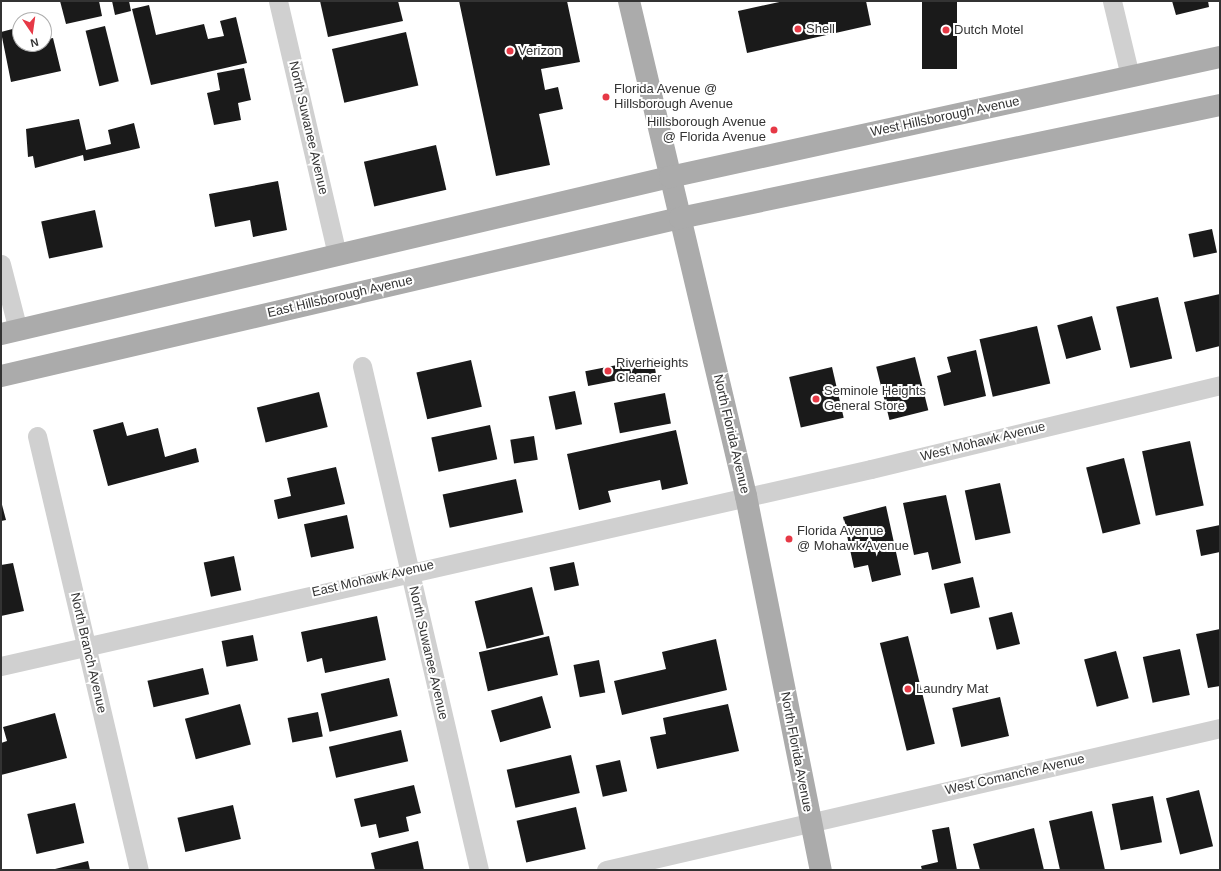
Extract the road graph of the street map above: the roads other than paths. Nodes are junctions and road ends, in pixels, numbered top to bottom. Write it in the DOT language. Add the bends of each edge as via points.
graph roads {
  1 [pos="278,1"];
  2 [pos="629,1"];
  3 [pos="1112,1"];
  4 [pos="1220,57"];
  5 [pos="1130,76"];
  6 [pos="1220,105"];
  7 [pos="670,177"];
  8 [pos="680,218"];
  9 [pos="338,255"];
  10 [pos="1,264"];
  11 [pos="9,332"];
  12 [pos="362,366"];
  13 [pos="1,376"];
  14 [pos="1220,385"];
  15 [pos="37,436"];
  16 [pos="746,496"];
  17 [pos="408,571"];
  18 [pos="86,646"];
  19 [pos="1,666"];
  20 [pos="1220,728"];
  21 [pos="810,822"];
  22 [pos="139,870"];
  23 [pos="479,870"];
  24 [pos="606,870"];
  25 [pos="821,870"];
  1 -- 9 [label="street, North Suwanee Avenue"];
  2 -- 7 [label="main road, North Florida Avenue"];
  3 -- 5 [label="street"];
  4 -- 5 [label="main road, West Hillsborough Avenue"];
  5 -- 7 [label="main road, West Hillsborough Avenue"];
  6 -- 8 [label="main road"];
  7 -- 8 [label="main road, North Florida Avenue"];
  7 -- 9 [label="main road"];
  8 -- 13 [label="main road, East Hillsborough Avenue"];
  8 -- 16 [label="main road, North Florida Avenue"];
  9 -- 11 [label="main road"];
  10 -- 11 [label="street"];
  12 -- 17 [label="street, North Suwanee Avenue"];
  14 -- 16 [label="street, West Mohawk Avenue"];
  15 -- 18 [label="street, North Branch Avenue"];
  16 -- 17 [label="street, East Mohawk Avenue"];
  16 -- 21 [label="main road, North Florida Avenue"];
  17 -- 18 [label="street, East Mohawk Avenue"];
  17 -- 23 [label="street, North Suwanee Avenue"];
  18 -- 19 [label="street, East Mohawk Avenue"];
  18 -- 22 [label="street, North Branch Avenue"];
  20 -- 21 [label="street, West Comanche Avenue"];
  21 -- 24 [label="street, West Comanche Avenue"];
  21 -- 25 [label="main road, North Florida Avenue"];
}
